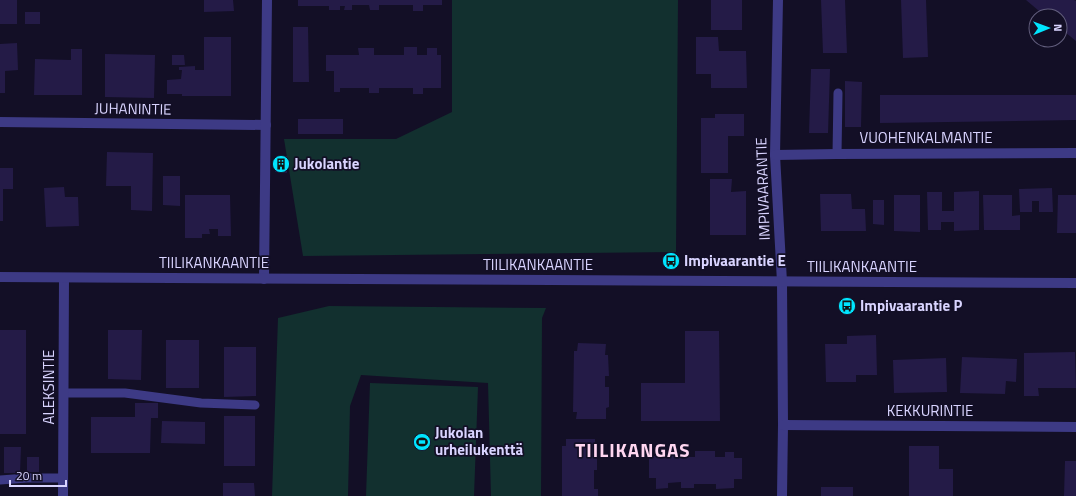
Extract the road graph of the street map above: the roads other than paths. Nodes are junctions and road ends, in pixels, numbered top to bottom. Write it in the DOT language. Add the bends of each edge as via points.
graph roads {
  1 [pos="267,0"];
  2 [pos="778,0"];
  3 [pos="838,93"];
  4 [pos="0,122"];
  5 [pos="266,125"];
  6 [pos="1076,153"];
  7 [pos="837,154"];
  8 [pos="775,155"];
  9 [pos="0,277"];
  10 [pos="64,278"];
  11 [pos="264,278"];
  12 [pos="782,282"];
  13 [pos="1076,283"];
  14 [pos="64,393"];
  15 [pos="255,405"];
  16 [pos="783,425"];
  17 [pos="1076,427"];
  18 [pos="63,478"];
  19 [pos="0,480"];
  20 [pos="63,496"];
  21 [pos="782,496"];
  1 -- 5 [label="street"];
  2 -- 8 [label="street, IMPIVAARANTIE"];
  3 -- 7 [label="lane"];
  4 -- 5 [label="street, JUHANINTIE"];
  5 -- 11 [label="street"];
  6 -- 7 [label="street, VUOHENKALMANTIE"];
  7 -- 8 [label="street, VUOHENKALMANTIE"];
  8 -- 12 [label="street, IMPIVAARANTIE"];
  9 -- 10 [label="street, TIILIKANKAANTIE"];
  10 -- 11 [label="street, TIILIKANKAANTIE"];
  10 -- 14 [label="street, ALEKSINTIE"];
  11 -- 12 [label="street, TIILIKANKAANTIE"];
  12 -- 13 [label="street, TIILIKANKAANTIE"];
  12 -- 16 [label="street, IMPIVAARANTIE"];
  14 -- 15 [label="lane" via="125,393 201,403"];
  14 -- 18 [label="street, ALEKSINTIE"];
  16 -- 17 [label="street, KEKKURINTIE"];
  16 -- 21 [label="street, IMPIVAARANTIE"];
  18 -- 19 [label="lane"];
  18 -- 20 [label="street, ALEKSINTIE"];
}
